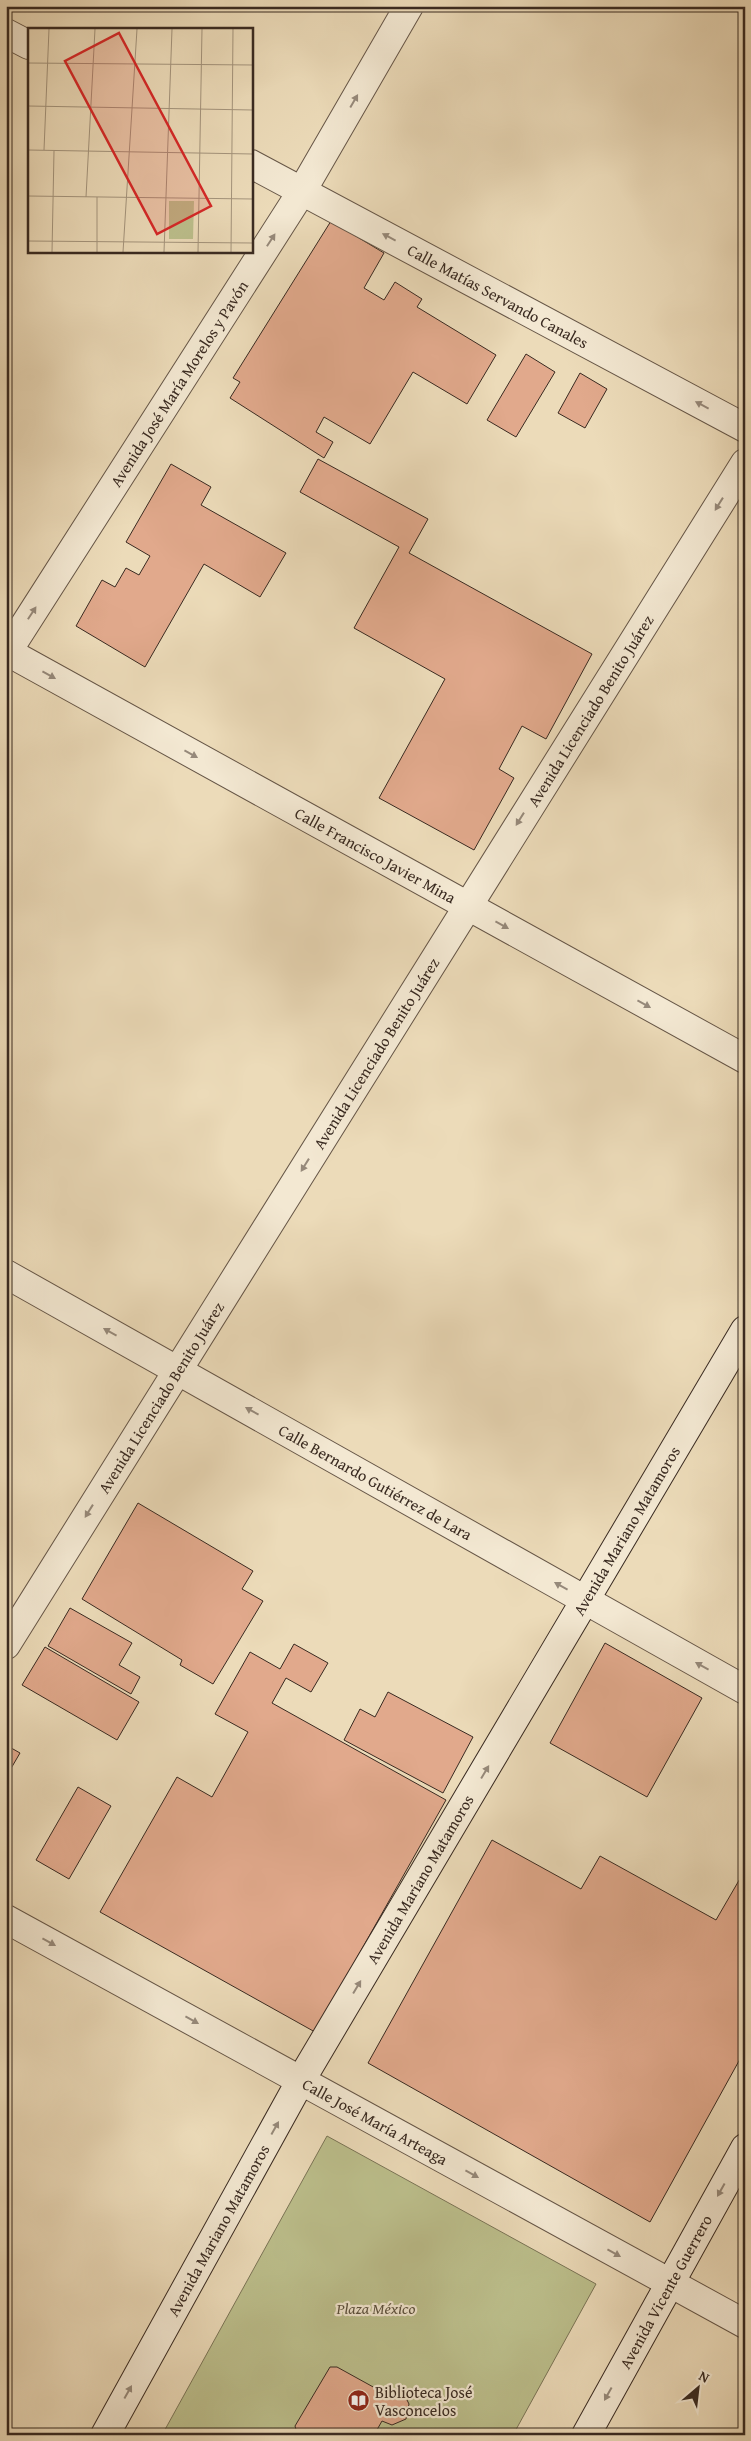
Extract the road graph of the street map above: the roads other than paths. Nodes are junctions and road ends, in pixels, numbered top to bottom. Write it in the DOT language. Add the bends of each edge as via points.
graph roads {
  1 [pos="409,6"];
  2 [pos="6,33"];
  3 [pos="28,44"];
  4 [pos="252,165"];
  5 [pos="302,191"];
  6 [pos="745,428"];
  7 [pos="745,463"];
  8 [pos="7,652"];
  9 [pos="466,905"];
  10 [pos="745,1059"];
  11 [pos="6,1274"];
  12 [pos="745,1330"];
  13 [pos="178,1370"];
  14 [pos="587,1601"];
  15 [pos="6,1645"];
  16 [pos="745,1690"];
  17 [pos="6,1919"];
  18 [pos="301,2080"];
  19 [pos="745,2148"];
  20 [pos="670,2283"];
  21 [pos="745,2324"];
  22 [pos="104,2435"];
  23 [pos="586,2435"];
  5 -- 1 [label="street, Avenida José María Morelos y Pavón, one-way"];
  2 -- 3 [label="street"];
  4 -- 5 [label="street, Calle Matías Servando Canales"];
  6 -- 5 [label="street, Calle Matías Servando Canales, one-way"];
  8 -- 5 [label="street, Avenida José María Morelos y Pavón, one-way"];
  7 -- 9 [label="street, Avenida Licenciado Benito Juárez, one-way"];
  8 -- 9 [label="street, Calle Francisco Javier Mina, one-way"];
  9 -- 10 [label="street, Calle Francisco Javier Mina, one-way"];
  9 -- 13 [label="street, Avenida Licenciado Benito Juárez, one-way"];
  13 -- 11 [label="street, Calle Bernardo Gutiérrez de Lara, one-way"];
  12 -- 14 [label="street, Avenida Mariano Matamoros"];
  14 -- 13 [label="street, Calle Bernardo Gutiérrez de Lara, one-way"];
  13 -- 15 [label="street, Avenida Licenciado Benito Juárez, one-way"];
  16 -- 14 [label="street, Calle Bernardo Gutiérrez de Lara, one-way"];
  18 -- 14 [label="street, Avenida Mariano Matamoros, one-way"];
  17 -- 18 [label="street, Calle José María Arteaga, one-way"];
  18 -- 20 [label="street, Calle José María Arteaga, one-way"];
  22 -- 18 [label="street, Avenida Mariano Matamoros, one-way"];
  19 -- 20 [label="street, Avenida Vicente Guerrero, one-way"];
  20 -- 21 [label="street, Calle José María Arteaga"];
  20 -- 23 [label="street, Avenida Vicente Guerrero, one-way"];
}
